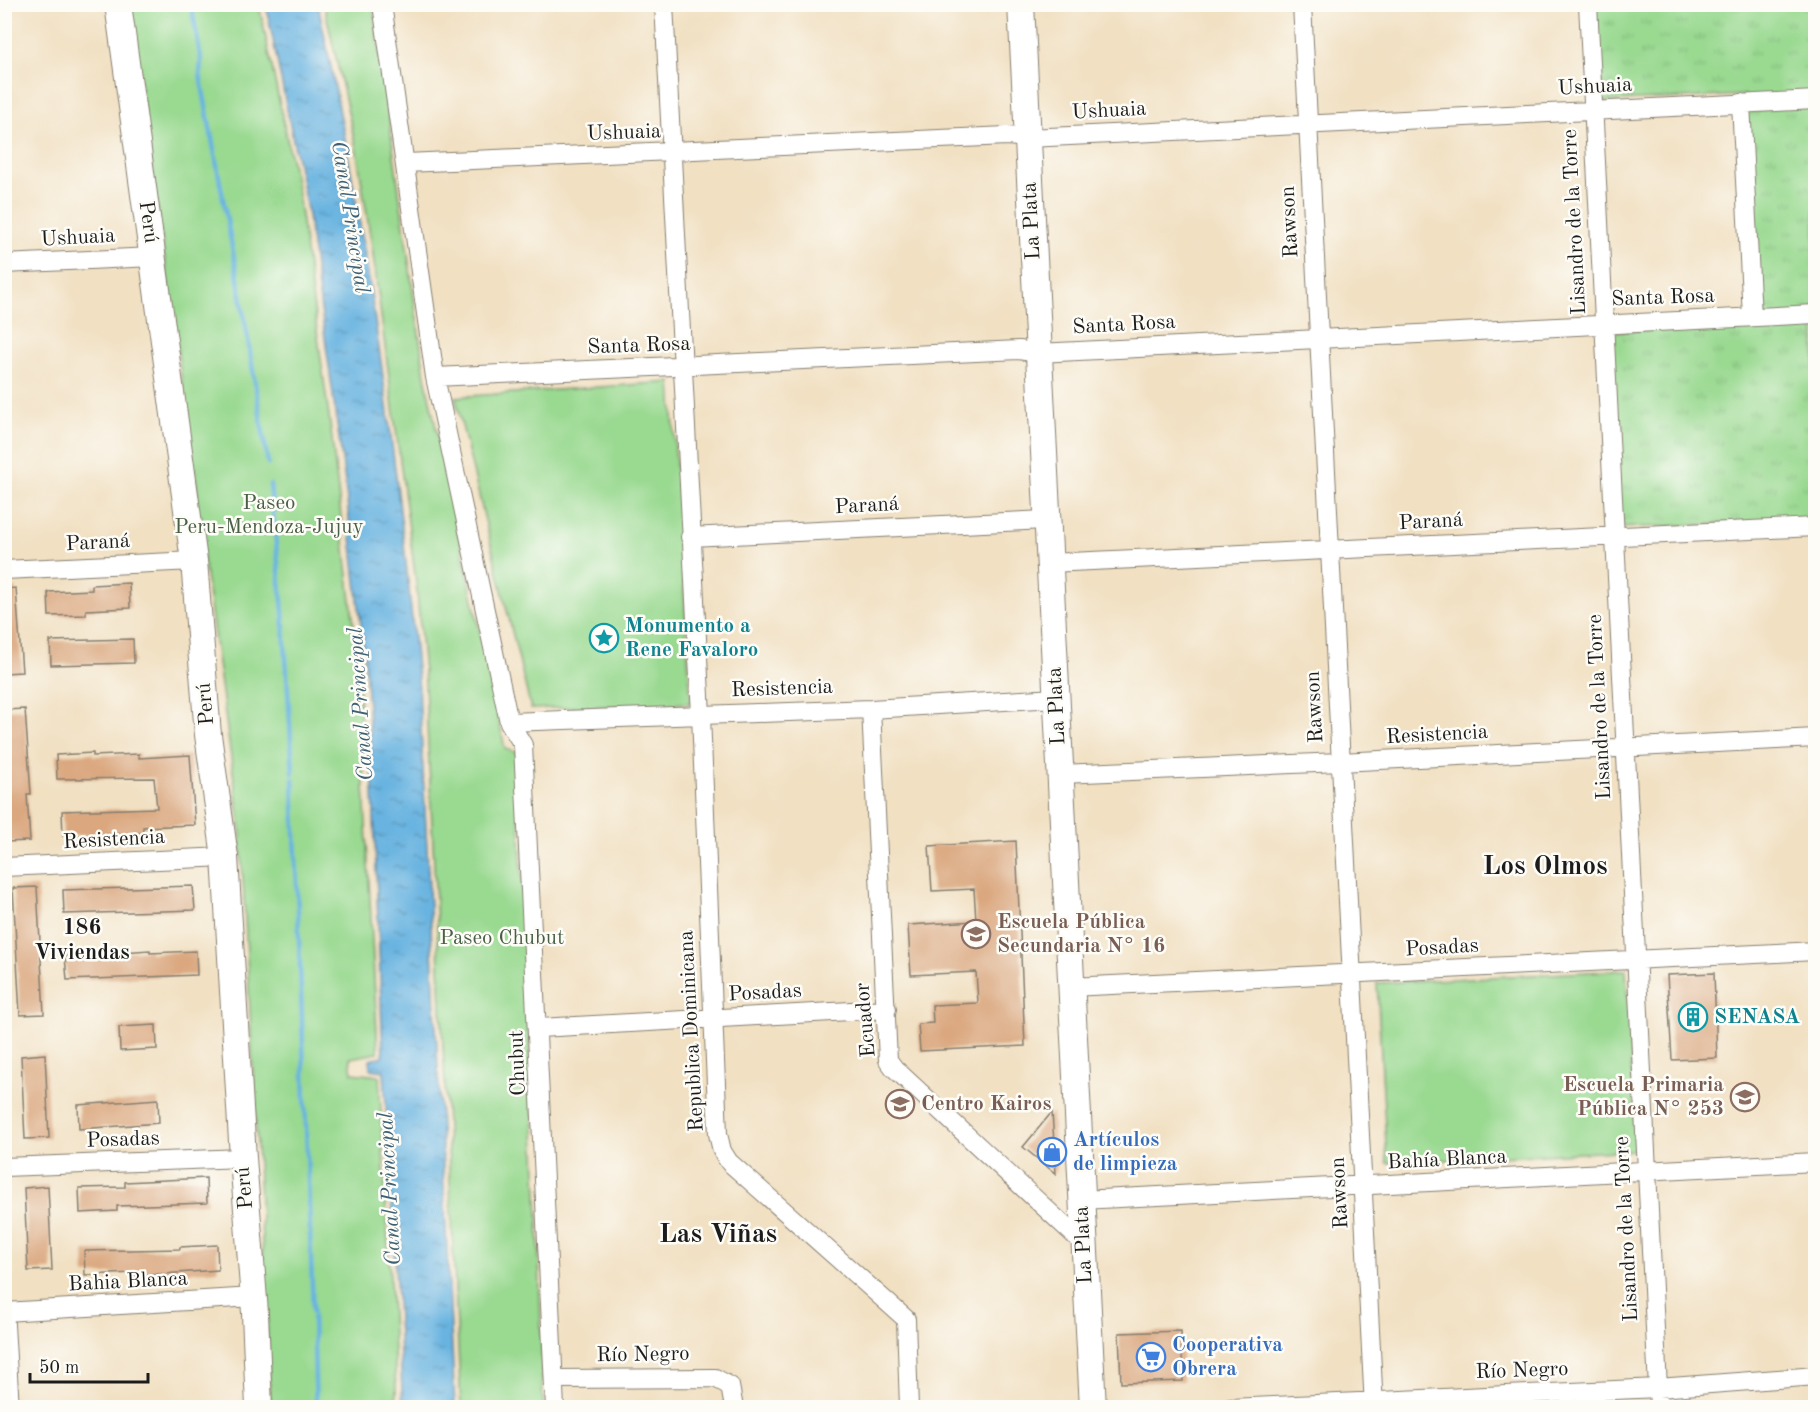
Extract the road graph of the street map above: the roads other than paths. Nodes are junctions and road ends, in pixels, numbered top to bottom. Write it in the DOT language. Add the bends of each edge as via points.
graph roads {
  1 [pos="118,4"];
  2 [pos="382,4"];
  3 [pos="664,4"];
  4 [pos="1022,4"];
  5 [pos="1302,4"];
  6 [pos="1588,4"];
  7 [pos="1815,100"];
  8 [pos="1741,103"];
  9 [pos="1592,110"];
  10 [pos="1307,124"];
  11 [pos="1028,138"];
  12 [pos="671,153"];
  13 [pos="406,163"];
  14 [pos="153,257"];
  15 [pos="4,264"];
  16 [pos="1815,314"];
  17 [pos="1752,317"];
  18 [pos="1602,323"];
  19 [pos="1318,337"];
  20 [pos="1038,352"];
  21 [pos="682,367"];
  22 [pos="435,377"];
  23 [pos="1046,520"];
  24 [pos="1815,527"];
  25 [pos="1612,536"];
  26 [pos="690,537"];
  27 [pos="1329,549"];
  28 [pos="194,561"];
  29 [pos="1049,563"];
  30 [pos="4,570"];
  31 [pos="1056,698"];
  32 [pos="870,709"];
  33 [pos="701,715"];
  34 [pos="509,722"];
  35 [pos="1815,738"];
  36 [pos="1625,748"];
  37 [pos="1340,762"];
  38 [pos="1060,774"];
  39 [pos="225,857"];
  40 [pos="4,867"];
  41 [pos="1815,951"];
  42 [pos="1635,960"];
  43 [pos="1350,975"];
  44 [pos="1070,987"];
  45 [pos="887,1009"];
  46 [pos="712,1018"];
  47 [pos="539,1028"];
  48 [pos="243,1158"];
  49 [pos="1815,1162"];
  50 [pos="4,1167"];
  51 [pos="1647,1173"];
  52 [pos="1362,1187"];
  53 [pos="1081,1200"];
  54 [pos="1084,1244"];
  55 [pos="254,1297"];
  56 [pos="5,1310"];
  57 [pos="1815,1376"];
  58 [pos="554,1379"];
  59 [pos="1658,1388"];
  60 [pos="1374,1404"];
  61 [pos="10,1407"];
  62 [pos="259,1407"];
  63 [pos="555,1407"];
  64 [pos="734,1407"];
  65 [pos="909,1407"];
  66 [pos="1093,1407"];
  67 [pos="1230,1407"];
  68 [pos="1659,1407"];
  1 -- 14 [label="main road, Perú"];
  2 -- 13 [label="street, Chubut"];
  3 -- 12 [label="street, Republica Dominicana"];
  4 -- 11 [label="main road, La Plata"];
  5 -- 10 [label="street, Rawson"];
  6 -- 9 [label="street, Lisandro de la Torre"];
  7 -- 8 [label="street, Ushuaia"];
  8 -- 9 [label="street, Ushuaia"];
  8 -- 17 [label="street"];
  9 -- 10 [label="street, Ushuaia"];
  9 -- 18 [label="street, Lisandro de la Torre"];
  10 -- 11 [label="street, Ushuaia"];
  10 -- 19 [label="street, Rawson"];
  11 -- 12 [label="street, Ushuaia"];
  11 -- 20 [label="main road, La Plata"];
  12 -- 13 [label="street, Ushuaia"];
  12 -- 21 [label="street, Republica Dominicana"];
  13 -- 22 [label="street, Chubut"];
  14 -- 15 [label="street, Ushuaia"];
  14 -- 28 [label="main road, Perú"];
  16 -- 17 [label="street, Santa Rosa"];
  17 -- 18 [label="street, Santa Rosa"];
  18 -- 19 [label="street, Santa Rosa"];
  18 -- 25 [label="street, Lisandro de la Torre"];
  19 -- 20 [label="street, Santa Rosa"];
  19 -- 27 [label="street, Rawson"];
  20 -- 21 [label="street, Santa Rosa"];
  20 -- 23 [label="main road, La Plata"];
  21 -- 22 [label="street, Santa Rosa"];
  21 -- 26 [label="street, Republica Dominicana"];
  22 -- 34 [label="street, Chubut"];
  23 -- 26 [label="street, Paraná"];
  23 -- 29 [label="main road, La Plata"];
  24 -- 25 [label="street, Paraná"];
  25 -- 27 [label="street, Paraná"];
  25 -- 36 [label="street, Lisandro de la Torre"];
  26 -- 33 [label="street, Republica Dominicana"];
  27 -- 29 [label="street, Paraná"];
  27 -- 37 [label="street, Rawson"];
  28 -- 30 [label="street, Paraná"];
  28 -- 39 [label="main road, Perú" via="208,735"];
  29 -- 31 [label="main road, La Plata"];
  31 -- 32 [label="street, Resistencia"];
  31 -- 38 [label="main road, La Plata"];
  32 -- 33 [label="street, Resistencia"];
  32 -- 45 [label="street, Ecuador"];
  33 -- 34 [label="street, Resistencia"];
  33 -- 46 [label="street, Republica Dominicana"];
  34 -- 47 [label="street, Chubut" via="524,745"];
  35 -- 36 [label="street, Resistencia"];
  36 -- 37 [label="street, Resistencia"];
  36 -- 42 [label="street, Lisandro de la Torre"];
  37 -- 38 [label="street, Resistencia"];
  37 -- 43 [label="street, Rawson"];
  38 -- 44 [label="main road, La Plata"];
  39 -- 40 [label="street, Resistencia"];
  39 -- 48 [label="main road, Perú"];
  41 -- 42 [label="street, Posadas"];
  42 -- 43 [label="street, Posadas"];
  42 -- 51 [label="street, Lisandro de la Torre"];
  43 -- 44 [label="street, Posadas"];
  43 -- 52 [label="street, Rawson"];
  44 -- 53 [label="main road, La Plata"];
  45 -- 46 [label="street, Posadas"];
  45 -- 54 [label="street, Ecuador" via="888,1059 894,1068"];
  46 -- 47 [label="street, Posadas"];
  46 -- 65 [label="street, Republica Dominicana" via="722,1151 729,1162 906,1319"];
  47 -- 58 [label="street, Chubut"];
  48 -- 50 [label="street, Posadas"];
  48 -- 55 [label="main road, Perú"];
  49 -- 51 [label="street, Bahía Blanca"];
  51 -- 52 [label="street, Bahía Blanca"];
  51 -- 59 [label="street, Lisandro de la Torre"];
  52 -- 53 [label="street, Bahía Blanca"];
  52 -- 60 [label="street, Rawson"];
  53 -- 54 [label="main road, La Plata"];
  54 -- 66 [label="main road, La Plata"];
  55 -- 56 [label="street, Bahia Blanca"];
  55 -- 62 [label="main road, Perú"];
  56 -- 61 [label="street"];
  57 -- 59 [label="street, Río Negro"];
  58 -- 63 [label="street, Chubut"];
  58 -- 64 [label="street, Río Negro" via="715,1378 730,1386"];
  59 -- 60 [label="street, Río Negro"];
  59 -- 68 [label="street, Lisandro de la Torre"];
  60 -- 67 [label="street, Río Negro"];
}
